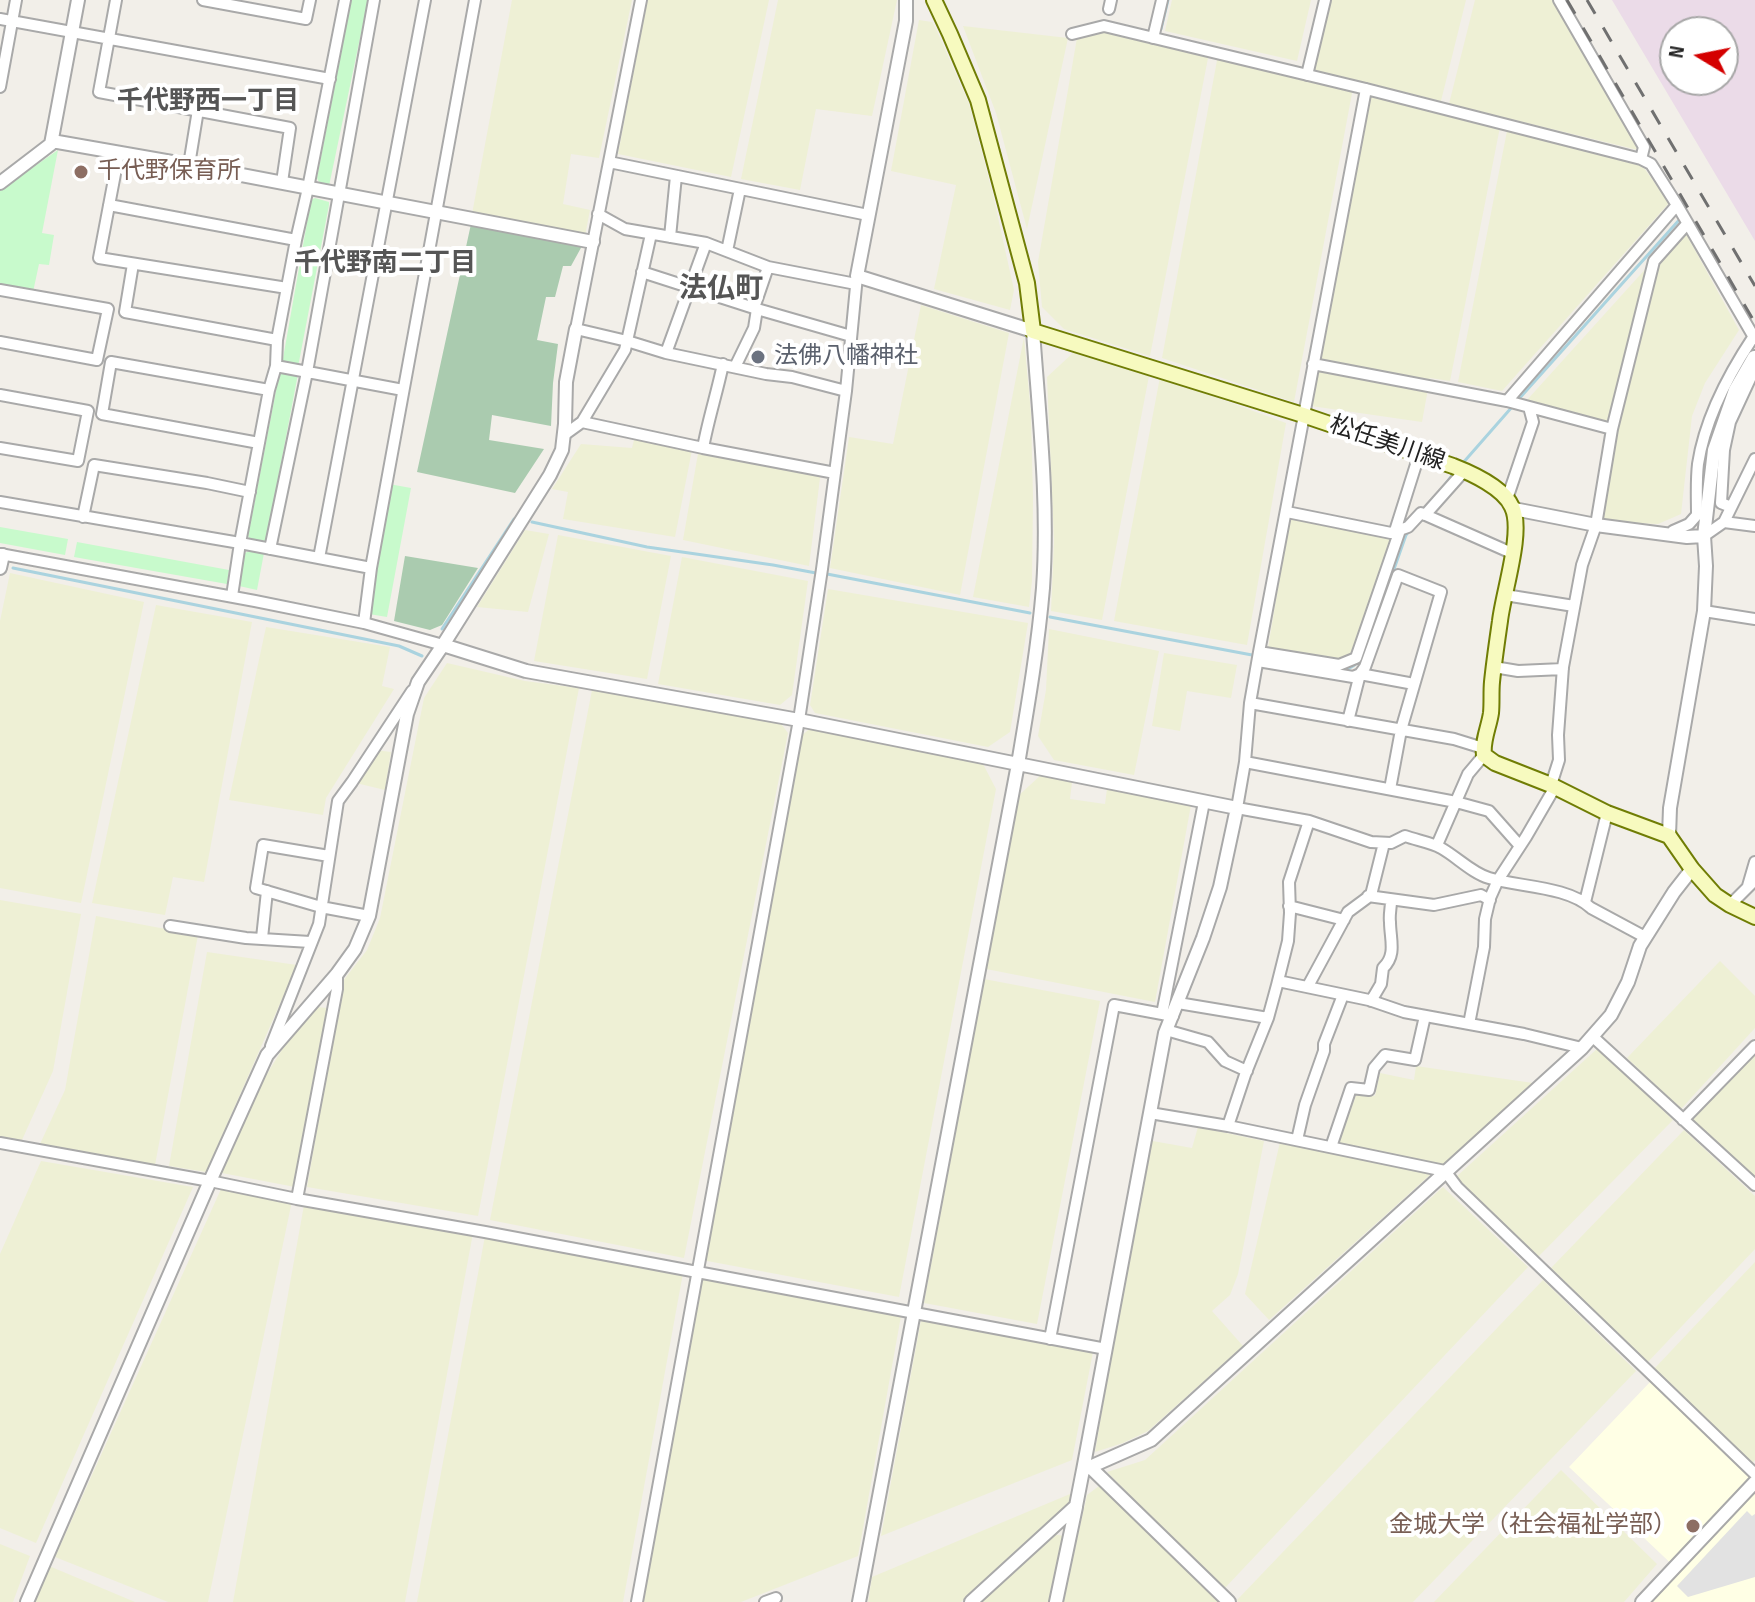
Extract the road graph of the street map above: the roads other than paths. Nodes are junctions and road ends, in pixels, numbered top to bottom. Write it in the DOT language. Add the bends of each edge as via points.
graph roads {
  1 [pos="16,0"];
  2 [pos="78,0"];
  3 [pos="116,0"];
  4 [pos="203,0"];
  5 [pos="310,0"];
  6 [pos="345,0"];
  7 [pos="374,0"];
  8 [pos="425,0"];
  9 [pos="475,0"];
  10 [pos="641,0"];
  11 [pos="906,0"];
  12 [pos="934,0"];
  13 [pos="1162,0"];
  14 [pos="1325,0"];
  15 [pos="1559,0"];
  16 [pos="218,1"];
  17 [pos="0,19"];
  18 [pos="12,21"];
  19 [pos="72,32"];
  20 [pos="1072,34"];
  21 [pos="108,38"];
  22 [pos="1153,38"];
  23 [pos="1307,75"];
  24 [pos="330,79"];
  25 [pos="0,87"];
  26 [pos="1366,89"];
  27 [pos="198,110"];
  28 [pos="52,141"];
  29 [pos="119,153"];
  30 [pos="1641,159"];
  31 [pos="609,162"];
  32 [pos="189,165"];
  33 [pos="676,176"];
  34 [pos="282,182"];
  35 [pos="0,183"];
  36 [pos="308,188"];
  37 [pos="740,189"];
  38 [pos="338,194"];
  39 [pos="387,203"];
  40 [pos="109,205"];
  41 [pos="1677,205"];
  42 [pos="436,212"];
  43 [pos="598,214"];
  44 [pos="868,215"];
  45 [pos="1687,224"];
  46 [pos="651,234"];
  47 [pos="670,237"];
  48 [pos="296,240"];
  49 [pos="593,242"];
  50 [pos="706,243"];
  51 [pos="727,251"];
  52 [pos="133,264"];
  53 [pos="768,267"];
  54 [pos="642,272"];
  55 [pos="857,280"];
  56 [pos="287,288"];
  57 [pos="691,288"];
  58 [pos="0,290"];
  59 [pos="755,308"];
  60 [pos="576,329"];
  61 [pos="1033,331"];
  62 [pos="851,336"];
  63 [pos="1754,338"];
  64 [pos="277,340"];
  65 [pos="627,341"];
  66 [pos="0,342"];
  67 [pos="666,353"];
  68 [pos="1754,363"];
  69 [pos="723,364"];
  70 [pos="1313,364"];
  71 [pos="276,366"];
  72 [pos="735,367"];
  73 [pos="307,372"];
  74 [pos="354,381"];
  75 [pos="269,390"];
  76 [pos="403,390"];
  77 [pos="846,391"];
  78 [pos="0,395"];
  79 [pos="1507,401"];
  80 [pos="1529,407"];
  81 [pos="1303,415"];
  82 [pos="582,422"];
  83 [pos="1612,429"];
  84 [pos="564,435"];
  85 [pos="259,443"];
  86 [pos="0,448"];
  87 [pos="703,448"];
  88 [pos="1419,455"];
  89 [pos="1755,459"];
  90 [pos="1460,469"];
  91 [pos="835,473"];
  92 [pos="250,492"];
  93 [pos="0,502"];
  94 [pos="1510,504"];
  95 [pos="1731,507"];
  96 [pos="1287,512"];
  97 [pos="1425,515"];
  98 [pos="83,517"];
  99 [pos="1724,522"];
  100 [pos="1596,525"];
  101 [pos="1755,526"];
  102 [pos="1397,531"];
  103 [pos="1672,535"];
  104 [pos="1704,536"];
  105 [pos="240,543"];
  106 [pos="270,549"];
  107 [pos="1,554"];
  108 [pos="1514,554"];
  109 [pos="319,558"];
  110 [pos="0,568"];
  111 [pos="371,568"];
  112 [pos="1392,574"];
  113 [pos="1505,595"];
  114 [pos="232,596"];
  115 [pos="1574,606"];
  116 [pos="1704,611"];
  117 [pos="1754,618"];
  118 [pos="364,623"];
  119 [pos="443,645"];
  120 [pos="1258,657"];
  121 [pos="1494,667"];
  122 [pos="1563,669"];
  123 [pos="1360,674"];
  124 [pos="418,682"];
  125 [pos="1414,684"];
  126 [pos="1250,703"];
  127 [pos="799,720"];
  128 [pos="1348,721"];
  129 [pos="1401,730"];
  130 [pos="1484,752"];
  131 [pos="1245,762"];
  132 [pos="1018,764"];
  133 [pos="1553,786"];
  134 [pos="1390,789"];
  135 [pos="1204,802"];
  136 [pos="1456,802"];
  137 [pos="1237,808"];
  138 [pos="1607,813"];
  139 [pos="1309,821"];
  140 [pos="1669,836"];
  141 [pos="1384,843"];
  142 [pos="1437,845"];
  143 [pos="1520,846"];
  144 [pos="329,856"];
  145 [pos="1755,862"];
  146 [pos="1692,869"];
  147 [pos="1498,880"];
  148 [pos="1751,884"];
  149 [pos="267,891"];
  150 [pos="1368,896"];
  151 [pos="1490,900"];
  152 [pos="1391,901"];
  153 [pos="1585,902"];
  154 [pos="1730,905"];
  155 [pos="1289,906"];
  156 [pos="321,907"];
  157 [pos="369,916"];
  158 [pos="1755,917"];
  159 [pos="1344,920"];
  160 [pos="170,926"];
  161 [pos="1645,937"];
  162 [pos="262,938"];
  163 [pos="310,942"];
  164 [pos="337,974"];
  165 [pos="1278,981"];
  166 [pos="1308,986"];
  167 [pos="1343,995"];
  168 [pos="1371,1001"];
  169 [pos="1178,1003"];
  170 [pos="1168,1015"];
  171 [pos="1425,1016"];
  172 [pos="1268,1018"];
  173 [pos="1469,1024"];
  174 [pos="1166,1030"];
  175 [pos="1592,1036"];
  176 [pos="1755,1046"];
  177 [pos="1582,1048"];
  178 [pos="267,1055"];
  179 [pos="1247,1071"];
  180 [pos="1150,1113"];
  181 [pos="1683,1120"];
  182 [pos="1228,1126"];
  183 [pos="1297,1140"];
  184 [pos="0,1143"];
  185 [pos="1331,1147"];
  186 [pos="1445,1171"];
  187 [pos="210,1181"];
  188 [pos="1755,1185"];
  189 [pos="297,1199"];
  190 [pos="698,1272"];
  191 [pos="914,1313"];
  192 [pos="1050,1339"];
  193 [pos="1106,1349"];
  194 [pos="1087,1469"];
  195 [pos="1755,1474"];
  196 [pos="1755,1482"];
  197 [pos="1076,1506"];
  198 [pos="27,1602"];
  199 [pos="637,1602"];
  200 [pos="859,1602"];
  201 [pos="971,1602"];
  202 [pos="1056,1602"];
  203 [pos="1229,1602"];
  204 [pos="1642,1602"];
  1 -- 18 [label="street"];
  2 -- 19 [label="street"];
  3 -- 21 [label="street"];
  4 -- 16 [label="street"];
  5 -- 16 [label="street" via="306,19"];
  6 -- 24 [label="street"];
  7 -- 38 [label="street"];
  8 -- 39 [label="street"];
  9 -- 42 [label="street"];
  10 -- 31 [label="street"];
  11 -- 44 [label="street"];
  12 -- 61 [label="main road" via="978,100 1027,283"];
  13 -- 22 [label="street"];
  14 -- 23 [label="street"];
  15 -- 30 [label="street" via="1644,147"];
  17 -- 18 [label="street"];
  18 -- 19 [label="street"];
  18 -- 25 [label="street"];
  19 -- 21 [label="street"];
  19 -- 28 [label="street"];
  20 -- 22 [label="street" via="1104,26"];
  21 -- 24 [label="street"];
  21 -- 27 [label="street" via="99,92"];
  22 -- 23 [label="street"];
  23 -- 26 [label="street"];
  24 -- 36 [label="street"];
  26 -- 30 [label="street"];
  26 -- 70 [label="street"];
  27 -- 32 [label="street"];
  27 -- 34 [label="street" via="290,128"];
  28 -- 29 [label="street"];
  28 -- 35 [label="street"];
  29 -- 32 [label="street"];
  29 -- 40 [label="street"];
  30 -- 41 [label="street" via="1651,164"];
  31 -- 33 [label="street"];
  31 -- 43 [label="street"];
  32 -- 34 [label="street"];
  33 -- 37 [label="street"];
  33 -- 47 [label="street"];
  34 -- 36 [label="street"];
  36 -- 38 [label="street"];
  36 -- 48 [label="street"];
  37 -- 44 [label="street"];
  37 -- 51 [label="street"];
  38 -- 39 [label="street"];
  38 -- 73 [label="street"];
  39 -- 42 [label="street"];
  39 -- 74 [label="street"];
  40 -- 48 [label="street"];
  40 -- 52 [label="street" via="99,258"];
  41 -- 45 [label="street"];
  41 -- 79 [label="street"];
  42 -- 49 [label="street"];
  42 -- 76 [label="street"];
  43 -- 46 [label="street" via="625,229"];
  43 -- 49 [label="street"];
  44 -- 55 [label="street"];
  45 -- 63 [label="street"];
  45 -- 83 [label="street" via="1654,261"];
  46 -- 47 [label="street"];
  46 -- 54 [label="street"];
  47 -- 50 [label="street"];
  48 -- 56 [label="street"];
  49 -- 60 [label="street"];
  50 -- 51 [label="street"];
  50 -- 57 [label="street"];
  51 -- 53 [label="street"];
  52 -- 56 [label="street"];
  52 -- 64 [label="street" via="125,312"];
  53 -- 55 [label="street"];
  53 -- 59 [label="street"];
  54 -- 57 [label="street"];
  54 -- 65 [label="street"];
  55 -- 61 [label="street"];
  55 -- 62 [label="street"];
  56 -- 64 [label="street"];
  57 -- 59 [label="street"];
  57 -- 67 [label="street"];
  58 -- 66 [label="street" via="108,309 97,360"];
  59 -- 62 [label="street"];
  59 -- 72 [label="street" via="754,328"];
  60 -- 65 [label="street"];
  60 -- 84 [label="street"];
  61 -- 81 [label="main road, 松任美川線"];
  61 -- 132 [label="street" via="1042,447 1043,586"];
  62 -- 77 [label="street"];
  63 -- 103 [label="street" via="1710,416 1698,467 1697,515"];
  64 -- 71 [label="street"];
  65 -- 67 [label="street"];
  65 -- 82 [label="street"];
  67 -- 69 [label="street"];
  68 -- 95 [label="street" via="1724,450 1721,503"];
  68 -- 104 [label="street" via="1735,390 1714,450"];
  69 -- 72 [label="street"];
  69 -- 87 [label="street"];
  70 -- 79 [label="street"];
  70 -- 81 [label="street"];
  71 -- 73 [label="street"];
  71 -- 75 [label="street"];
  72 -- 77 [label="street"];
  73 -- 74 [label="street"];
  73 -- 106 [label="street"];
  74 -- 76 [label="street"];
  74 -- 109 [label="street"];
  75 -- 85 [label="street"];
  75 -- 85 [label="street" via="111,362 102,414"];
  76 -- 111 [label="street"];
  77 -- 91 [label="street"];
  78 -- 86 [label="street" via="88,411 78,461"];
  79 -- 80 [label="street"];
  80 -- 83 [label="street"];
  80 -- 94 [label="street" via="1533,422"];
  81 -- 88 [label="main road, 松任美川線"];
  81 -- 96 [label="street"];
  82 -- 84 [label="street"];
  82 -- 87 [label="street"];
  83 -- 100 [label="street"];
  84 -- 119 [label="street" via="550,475"];
  85 -- 92 [label="street"];
  87 -- 91 [label="street"];
  88 -- 90 [label="main road, 松任美川線"];
  88 -- 102 [label="street"];
  89 -- 95 [label="street"];
  90 -- 94 [label="main road, 松任美川線" via="1498,490"];
  90 -- 97 [label="street"];
  91 -- 127 [label="street"];
  92 -- 98 [label="street" via="94,465"];
  92 -- 105 [label="street"];
  93 -- 98 [label="street"];
  94 -- 100 [label="street"];
  94 -- 108 [label="main road"];
  95 -- 99 [label="street"];
  96 -- 102 [label="street"];
  96 -- 120 [label="street"];
  97 -- 102 [label="street"];
  97 -- 108 [label="street"];
  98 -- 105 [label="street"];
  99 -- 101 [label="street"];
  99 -- 104 [label="street"];
  100 -- 103 [label="street"];
  100 -- 115 [label="street"];
  102 -- 112 [label="street"];
  103 -- 104 [label="street"];
  104 -- 116 [label="street"];
  105 -- 106 [label="street"];
  105 -- 114 [label="street"];
  106 -- 109 [label="street"];
  107 -- 110 [label="street"];
  107 -- 114 [label="street"];
  108 -- 113 [label="main road"];
  109 -- 111 [label="street"];
  111 -- 118 [label="street"];
  112 -- 120 [label="street" via="1356,658 1339,665"];
  112 -- 123 [label="street"];
  112 -- 125 [label="street" via="1441,592"];
  113 -- 115 [label="street"];
  113 -- 121 [label="main road"];
  114 -- 118 [label="street"];
  115 -- 122 [label="street"];
  116 -- 117 [label="street"];
  116 -- 140 [label="street"];
  118 -- 119 [label="street"];
  119 -- 124 [label="street"];
  119 -- 127 [label="street" via="526,671"];
  120 -- 123 [label="street" via="1346,677"];
  120 -- 126 [label="street"];
  121 -- 122 [label="street"];
  121 -- 130 [label="main road"];
  122 -- 133 [label="street"];
  123 -- 125 [label="street"];
  123 -- 128 [label="street"];
  124 -- 144 [label="street" via="338,801"];
  124 -- 157 [label="street" via="407,714"];
  125 -- 129 [label="street"];
  126 -- 128 [label="street"];
  126 -- 131 [label="street"];
  127 -- 132 [label="street"];
  127 -- 190 [label="street"];
  128 -- 129 [label="street"];
  129 -- 130 [label="street" via="1454,739"];
  129 -- 134 [label="street"];
  130 -- 133 [label="main road" via="1495,763"];
  130 -- 136 [label="street"];
  131 -- 134 [label="street"];
  131 -- 137 [label="street"];
  132 -- 135 [label="street"];
  132 -- 191 [label="street"];
  133 -- 138 [label="main road"];
  133 -- 143 [label="street"];
  134 -- 136 [label="street"];
  135 -- 137 [label="street"];
  135 -- 170 [label="street"];
  136 -- 142 [label="street"];
  136 -- 143 [label="street" via="1489,811"];
  137 -- 139 [label="street"];
  137 -- 169 [label="street" via="1220,887"];
  138 -- 140 [label="main road"];
  138 -- 153 [label="street"];
  139 -- 141 [label="street"];
  139 -- 155 [label="street" via="1289,882"];
  140 -- 146 [label="main road"];
  141 -- 142 [label="street" via="1405,836"];
  141 -- 150 [label="street"];
  142 -- 147 [label="street" via="1486,878"];
  143 -- 147 [label="street"];
  144 -- 149 [label="street" via="263,845 256,888"];
  144 -- 156 [label="street"];
  145 -- 148 [label="street"];
  146 -- 154 [label="main road"];
  146 -- 161 [label="street"];
  147 -- 151 [label="street"];
  147 -- 153 [label="street" via="1546,888"];
  148 -- 154 [label="street"];
  149 -- 156 [label="street"];
  149 -- 162 [label="street"];
  150 -- 152 [label="street"];
  150 -- 159 [label="street"];
  151 -- 152 [label="street" via="1481,895 1434,905"];
  151 -- 173 [label="street"];
  152 -- 168 [label="street" via="1393,946"];
  153 -- 161 [label="street"];
  154 -- 158 [label="main road"];
  155 -- 159 [label="street"];
  155 -- 165 [label="street" via="1288,941"];
  156 -- 157 [label="street"];
  156 -- 163 [label="street"];
  157 -- 164 [label="street"];
  159 -- 166 [label="street"];
  160 -- 162 [label="street"];
  161 -- 175 [label="street" via="1611,1015"];
  162 -- 163 [label="street"];
  163 -- 178 [label="street"];
  164 -- 178 [label="street"];
  164 -- 189 [label="street"];
  165 -- 166 [label="street"];
  165 -- 172 [label="street"];
  166 -- 167 [label="street"];
  167 -- 168 [label="street"];
  167 -- 183 [label="street"];
  168 -- 171 [label="street"];
  169 -- 170 [label="street"];
  169 -- 172 [label="street"];
  170 -- 174 [label="street"];
  170 -- 192 [label="street" via="1114,1005"];
  171 -- 173 [label="street"];
  171 -- 185 [label="street" via="1415,1060 1385,1055 1374,1068 1369,1090 1351,1088"];
  172 -- 179 [label="street"];
  173 -- 177 [label="street"];
  174 -- 179 [label="street" via="1208,1042 1225,1061"];
  174 -- 180 [label="street"];
  175 -- 177 [label="street"];
  175 -- 181 [label="street"];
  176 -- 181 [label="street"];
  177 -- 186 [label="street"];
  178 -- 187 [label="street"];
  179 -- 182 [label="street"];
  180 -- 182 [label="street"];
  180 -- 193 [label="street"];
  181 -- 188 [label="street"];
  182 -- 183 [label="street"];
  183 -- 185 [label="street"];
  184 -- 187 [label="street"];
  185 -- 186 [label="street"];
  186 -- 194 [label="street" via="1151,1440"];
  186 -- 195 [label="street"];
  187 -- 189 [label="street"];
  187 -- 198 [label="street"];
  189 -- 190 [label="street"];
  190 -- 191 [label="street"];
  190 -- 199 [label="street"];
  191 -- 192 [label="street"];
  191 -- 200 [label="street"];
  192 -- 193 [label="street"];
  193 -- 194 [label="street"];
  194 -- 197 [label="street"];
  194 -- 203 [label="street"];
  196 -- 204 [label="street"];
  197 -- 201 [label="street"];
  197 -- 202 [label="street"];
}
